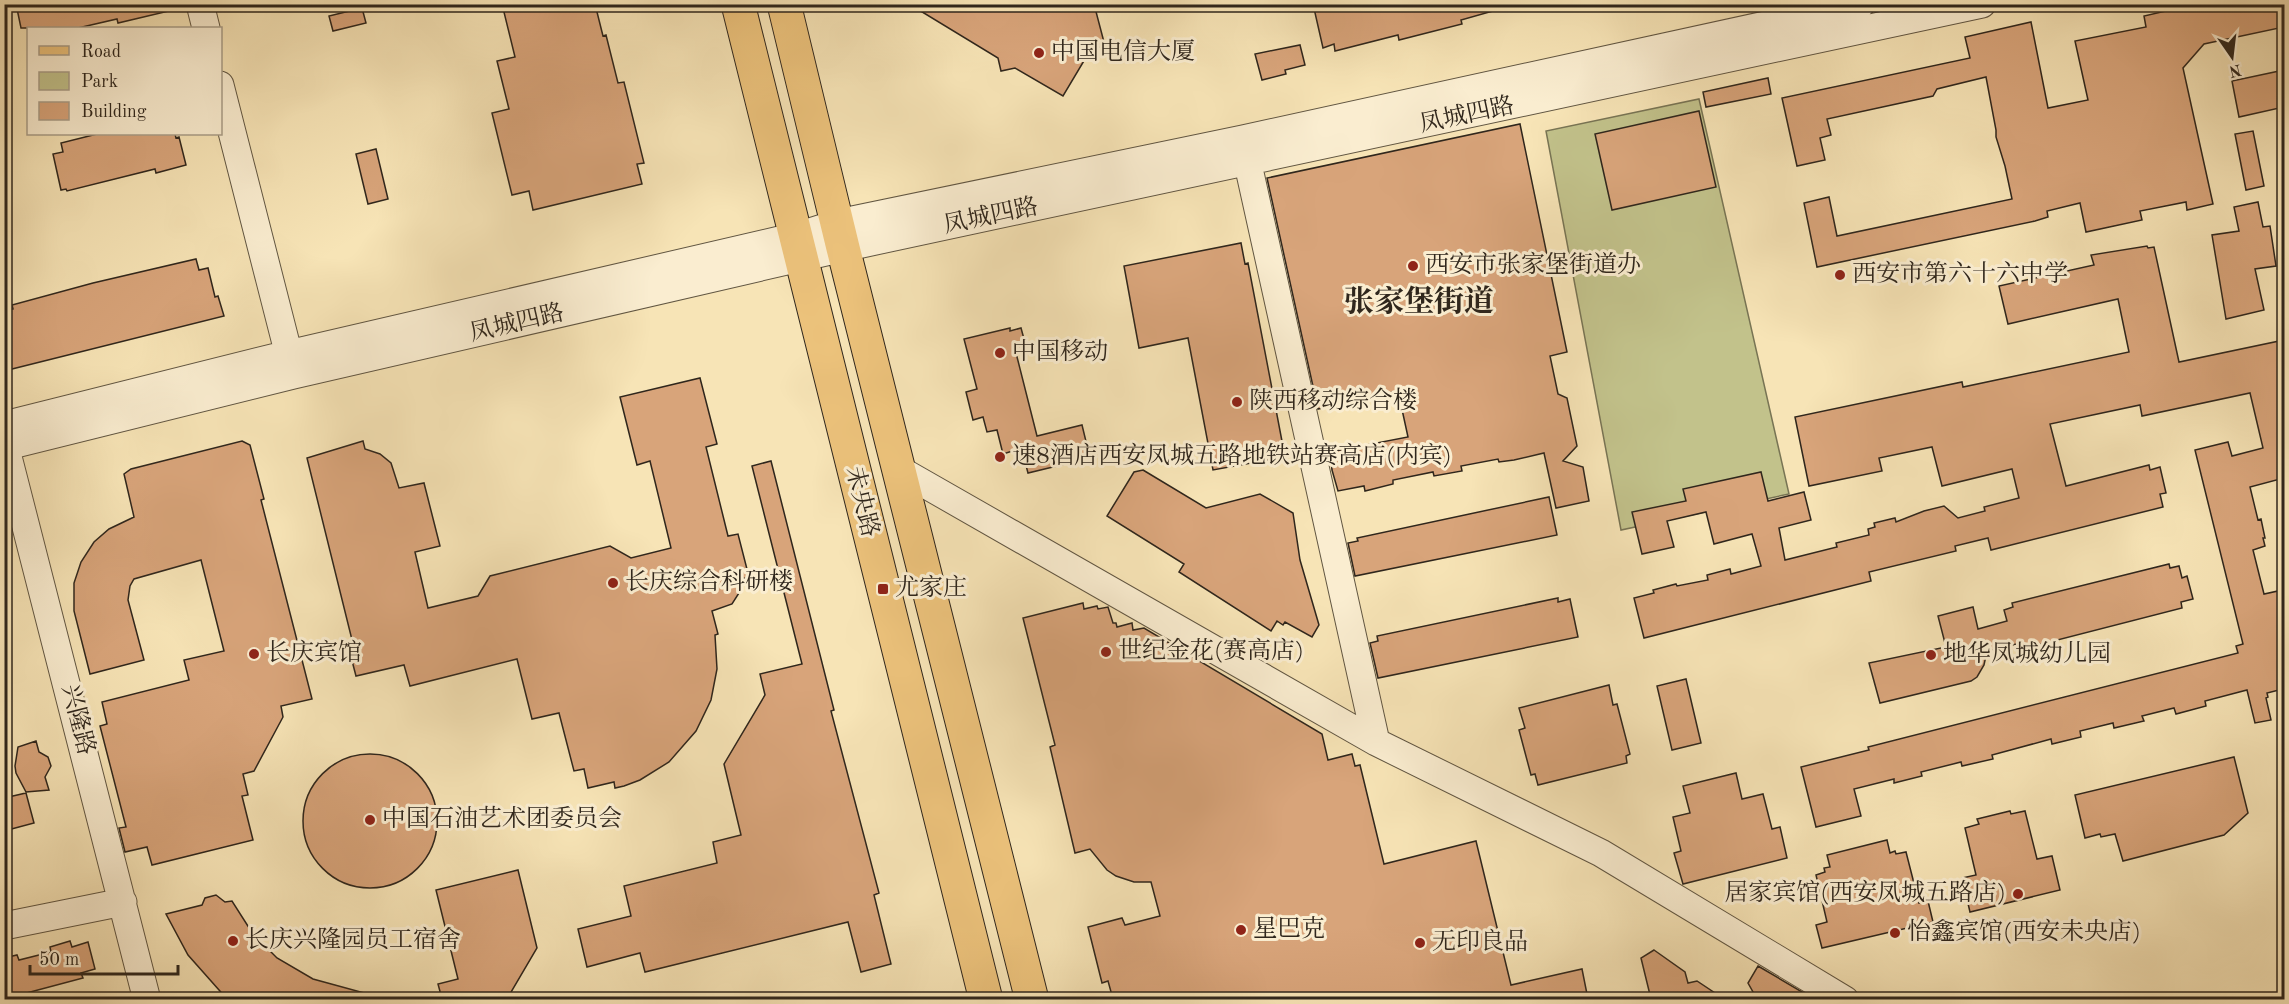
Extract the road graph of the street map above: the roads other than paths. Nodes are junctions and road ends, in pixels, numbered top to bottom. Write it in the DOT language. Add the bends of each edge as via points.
graph roads {
  1 [pos="200,4"];
  2 [pos="738,4"];
  3 [pos="784,4"];
  4 [pos="1861,4"];
  5 [pos="1982,4"];
  6 [pos="206,27"];
  7 [pos="222,93"];
  8 [pos="1245,151"];
  9 [pos="840,235"];
  10 [pos="800,247"];
  11 [pos="291,364"];
  12 [pos="5,440"];
  13 [pos="900,470"];
  14 [pos="1376,742"];
  15 [pos="123,902"];
  16 [pos="4,926"];
  17 [pos="147,999"];
  18 [pos="986,999"];
  19 [pos="1032,999"];
  20 [pos="1845,999"];
  1 -- 6 [label="street"];
  2 -- 10 [label="main road, 未央路"];
  3 -- 9 [label="main road, 未央路"];
  4 -- 8 [label="street, 凤城四路"];
  5 -- 8 [label="street, 凤城四路"];
  7 -- 11 [label="street"];
  8 -- 9 [label="street, 凤城四路"];
  8 -- 14 [label="street"];
  9 -- 10 [label="street, 凤城四路"];
  9 -- 13 [label="main road, 未央路"];
  10 -- 11 [label="street, 凤城四路"];
  10 -- 18 [label="main road, 未央路"];
  11 -- 12 [label="street, 凤城四路"];
  12 -- 15 [label="street, 兴隆路"];
  13 -- 14 [label="street"];
  13 -- 19 [label="main road, 未央路"];
  14 -- 20 [label="street" via="1601,853"];
  15 -- 16 [label="street"];
  15 -- 17 [label="street, 兴隆路"];
}
